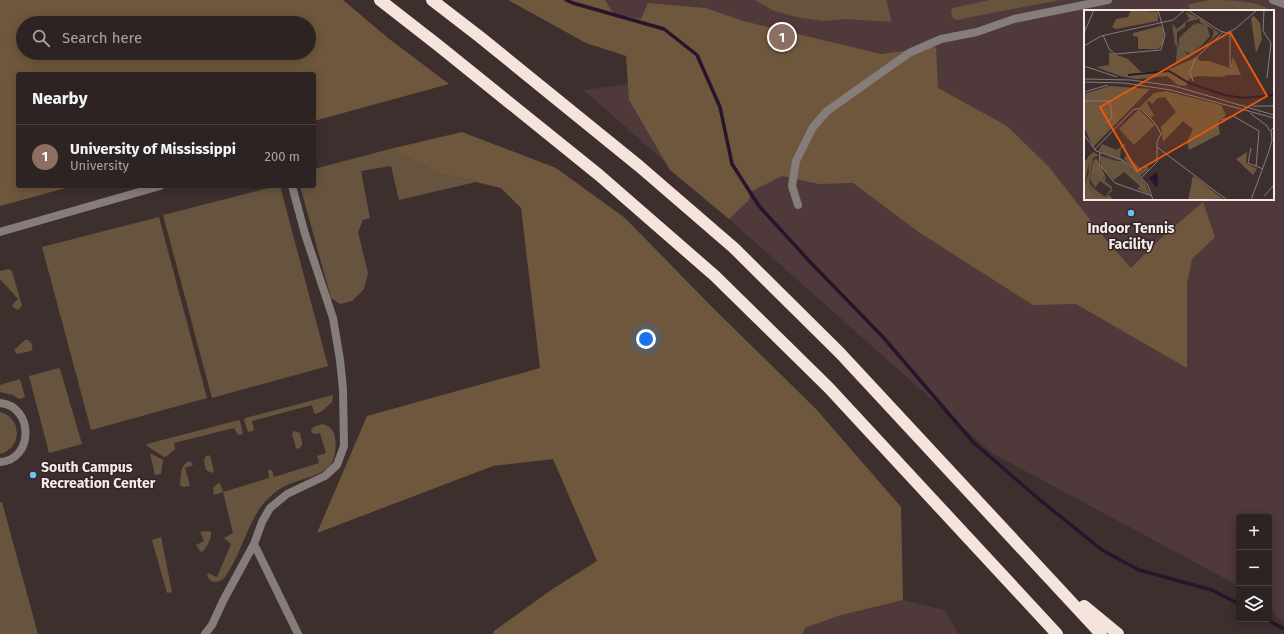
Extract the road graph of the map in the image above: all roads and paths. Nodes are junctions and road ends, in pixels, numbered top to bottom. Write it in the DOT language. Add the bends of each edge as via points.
graph roads {
  1 [pos="380,0"];
  2 [pos="432,0"];
  3 [pos="1108,0"];
  4 [pos="1273,0"];
  5 [pos="1284,4"];
  6 [pos="153,188"];
  7 [pos="293,188"];
  8 [pos="798,205"];
  9 [pos="0,232"];
  10 [pos="0,403"];
  11 [pos="0,462"];
  12 [pos="254,544"];
  13 [pos="1051,580"];
  14 [pos="1014,587"];
  15 [pos="205,634"];
  16 [pos="298,634"];
  17 [pos="1047,634"];
  18 [pos="1058,634"];
  19 [pos="1101,634"];
  20 [pos="1118,634"];
  1 -- 14 [label="highway" via="599,175 715,276 830,388"];
  2 -- 13 [label="highway" via="639,166 734,248 840,353"];
  3 -- 8 [label="street" via="941,39 909,53 827,111 813,127 796,161 792,186"];
  4 -- 5 [label="street"];
  6 -- 9 [label="street"];
  7 -- 12 [label="street" via="333,318 343,389 344,446 337,465 325,476 287,494 270,508"];
  10 -- 11 [label="street" via="13,407 20,414 25,423 26,433 25,443 20,452"];
  12 -- 15 [label="street"];
  12 -- 16 [label="street"];
  13 -- 19 [label="highway"];
  13 -- 20 [label="highway"];
  14 -- 17 [label="highway"];
  14 -- 18 [label="highway"];
}
